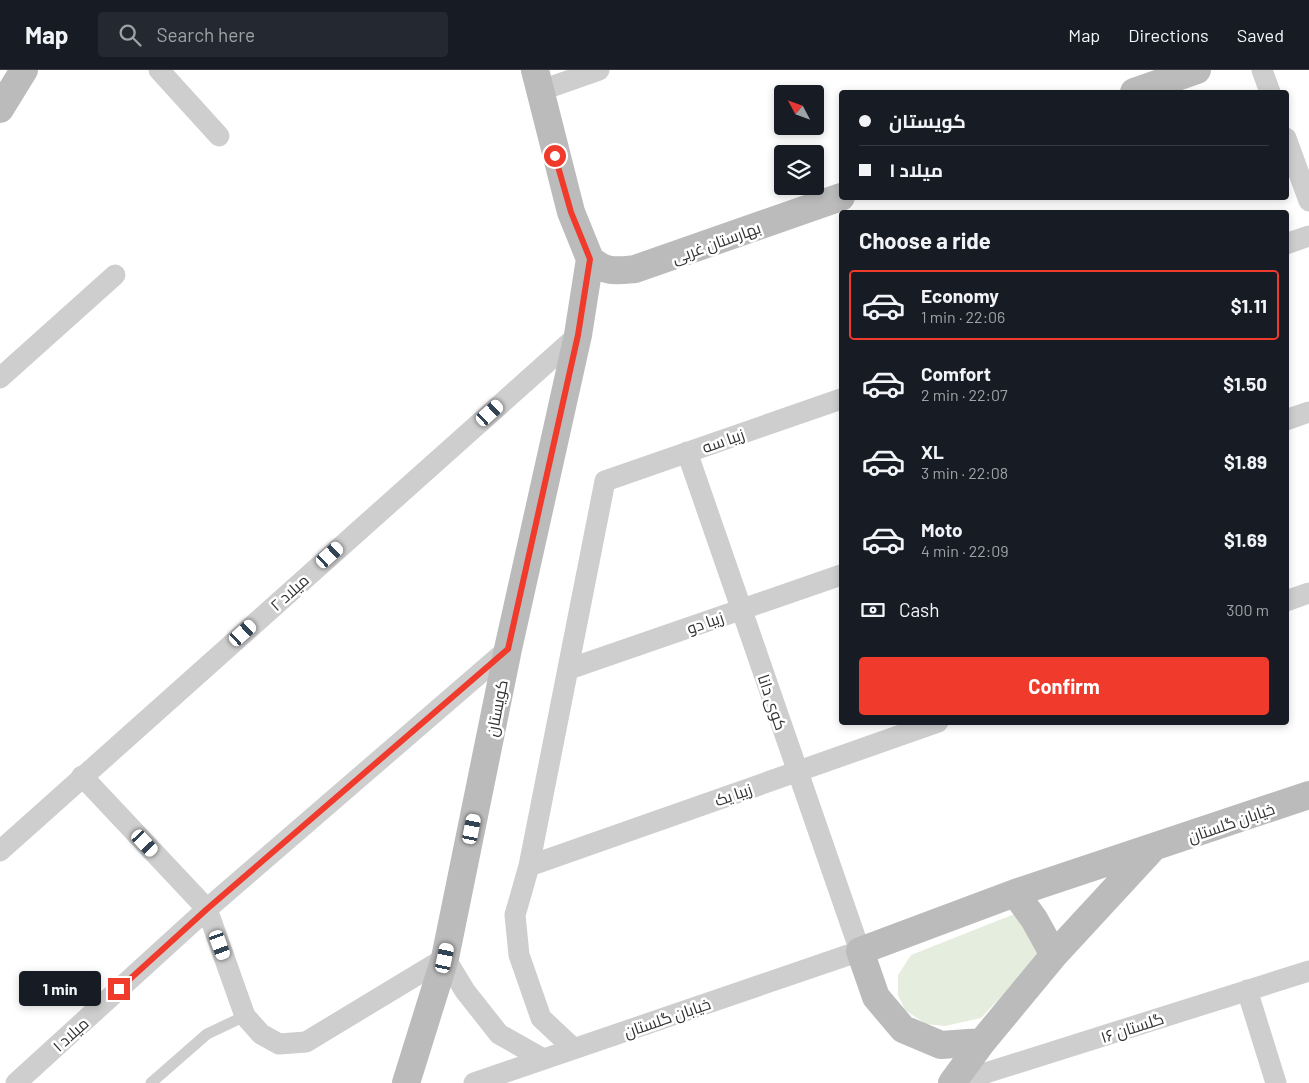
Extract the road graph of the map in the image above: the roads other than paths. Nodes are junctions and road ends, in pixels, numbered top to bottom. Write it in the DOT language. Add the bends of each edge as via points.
graph roads {
  1 [pos="24,70"];
  2 [pos="159,70"];
  3 [pos="599,70"];
  4 [pos="1197,70"];
  5 [pos="1262,70"];
  6 [pos="536,76"];
  7 [pos="1140,90"];
  8 [pos="1269,90"];
  9 [pos="0,110"];
  10 [pos="220,136"];
  11 [pos="1289,146"];
  12 [pos="839,198"];
  13 [pos="1309,201"];
  14 [pos="1309,236"];
  15 [pos="1289,243"];
  16 [pos="590,259"];
  17 [pos="115,275"];
  18 [pos="578,335"];
  19 [pos="0,378"];
  20 [pos="839,400"];
  21 [pos="1309,412"];
  22 [pos="1289,419"];
  23 [pos="687,452"];
  24 [pos="839,576"];
  25 [pos="1309,593"];
  26 [pos="1289,600"];
  27 [pos="741,610"];
  28 [pos="508,649"];
  29 [pos="569,669"];
  30 [pos="930,725"];
  31 [pos="798,772"];
  32 [pos="82,776"];
  33 [pos="1309,795"];
  34 [pos="1153,848"];
  35 [pos="0,851"];
  36 [pos="529,866"];
  37 [pos="1015,893"];
  38 [pos="207,909"];
  39 [pos="860,951"];
  40 [pos="1054,955"];
  41 [pos="445,958"];
  42 [pos="1309,971"];
  43 [pos="1247,990"];
  44 [pos="245,1016"];
  45 [pos="982,1042"];
  46 [pos="574,1049"];
  47 [pos="543,1060"];
  48 [pos="16,1083"];
  49 [pos="151,1083"];
  50 [pos="406,1083"];
  51 [pos="474,1083"];
  52 [pos="953,1083"];
  53 [pos="1276,1083"];
  1 -- 9 [label="street"];
  2 -- 10 [label="street"];
  3 -- 6 [label="street"];
  4 -- 7 [label="street"];
  5 -- 8 [label="street"];
  6 -- 16 [label="street" via="571,212"];
  11 -- 13 [label="street"];
  12 -- 16 [label="street, بهارستان غربی" via="635,269 614,271 601,268"];
  14 -- 15 [label="street"];
  16 -- 18 [label="street, کویستان"];
  17 -- 19 [label="street"];
  18 -- 28 [label="street, کویستان"];
  18 -- 32 [label="street, میلاد ۲"];
  20 -- 23 [label="street, زیبا سه"];
  21 -- 22 [label="street"];
  23 -- 27 [label="street, کوی دانا"];
  23 -- 29 [label="street, زیبا سه" via="605,481"];
  24 -- 27 [label="street, زیبا دو"];
  25 -- 26 [label="street"];
  27 -- 29 [label="street, زیبا دو"];
  27 -- 31 [label="street, کوی دانا"];
  28 -- 38 [label="street, میلاد ۱"];
  28 -- 41 [label="street, کویستان"];
  29 -- 36 [label="street"];
  30 -- 31 [label="street, زیبا یک"];
  31 -- 36 [label="street, زیبا یک"];
  31 -- 39 [label="street, کوی دانا"];
  32 -- 35 [label="street, میلاد ۲"];
  32 -- 38 [label="street"];
  33 -- 34 [label="street, خیابان گلستان"];
  34 -- 37 [label="street, خیابان گلستان"];
  34 -- 40 [label="street"];
  36 -- 46 [label="street" via="515,915 519,955 542,1018"];
  37 -- 39 [label="street, خیابان گلستان"];
  37 -- 40 [label="street"];
  38 -- 44 [label="street"];
  38 -- 48 [label="street, میلاد ۱"];
  39 -- 45 [label="street" via="876,997 903,1029 941,1045"];
  39 -- 46 [label="street, خیابان گلستان"];
  40 -- 45 [label="street"];
  41 -- 44 [label="street" via="306,1042 279,1044 261,1034"];
  41 -- 47 [label="street" via="465,991 499,1034"];
  41 -- 50 [label="street, کویستان"];
  42 -- 43 [label="street, گلستان ۱۶"];
  43 -- 52 [label="street, گلستان ۱۶"];
  43 -- 53 [label="street"];
  44 -- 49 [label="lane" via="207,1034"];
  45 -- 52 [label="street"];
  46 -- 47 [label="street, خیابان گلستان"];
  47 -- 51 [label="street, خیابان گلستان"];
}
